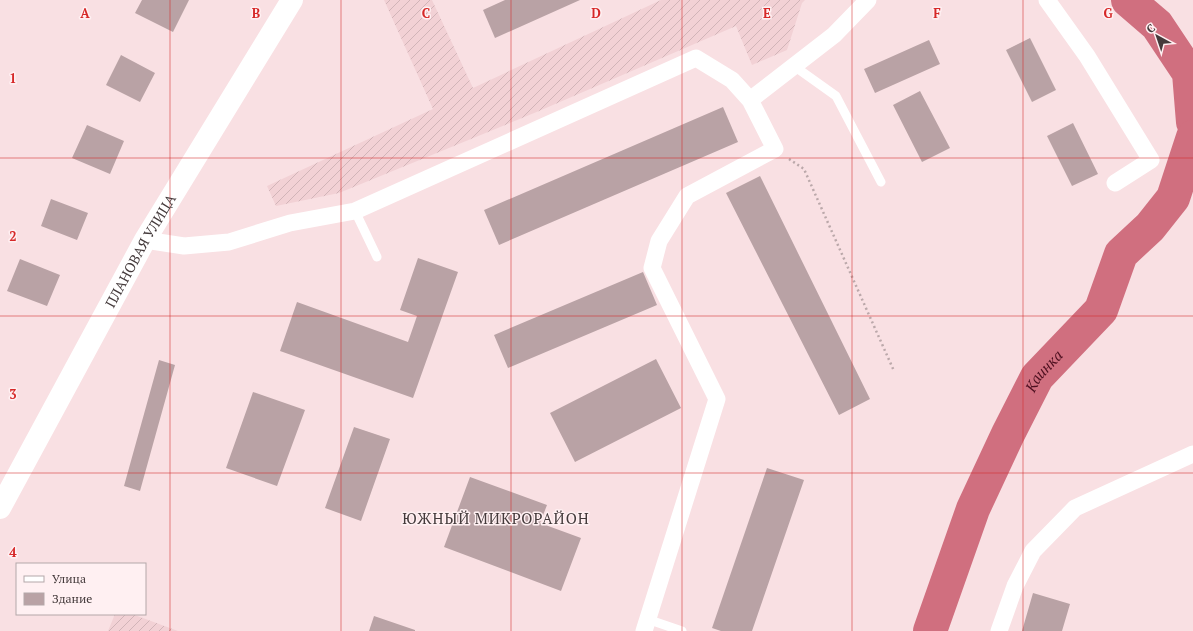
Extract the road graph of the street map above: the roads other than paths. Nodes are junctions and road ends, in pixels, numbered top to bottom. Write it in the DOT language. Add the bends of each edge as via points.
graph roads {
  1 [pos="292,0"];
  2 [pos="868,0"];
  3 [pos="1047,0"];
  4 [pos="794,66"];
  5 [pos="750,100"];
  6 [pos="881,182"];
  7 [pos="1115,183"];
  8 [pos="355,211"];
  9 [pos="145,240"];
  10 [pos="378,257"];
  11 [pos="1193,454"];
  12 [pos="0,508"];
  13 [pos="645,625"];
  14 [pos="682,631"];
  15 [pos="999,631"];
  1 -- 9 [label="street, ПЛАНОВАЯ УЛИЦА"];
  2 -- 4 [label="street" via="834,35"];
  3 -- 7 [label="street" via="1087,56 1151,160"];
  4 -- 5 [label="street"];
  4 -- 6 [label="lane" via="836,96"];
  5 -- 8 [label="street" via="732,80 696,58"];
  5 -- 13 [label="street" via="775,149 687,196 659,241 652,268 717,399"];
  8 -- 9 [label="street" via="290,223 229,242 184,246"];
  8 -- 10 [label="lane"];
  9 -- 12 [label="street, ПЛАНОВАЯ УЛИЦА"];
  11 -- 15 [label="street" via="1075,508 1033,551 1015,586"];
  13 -- 14 [label="lane"];
}
